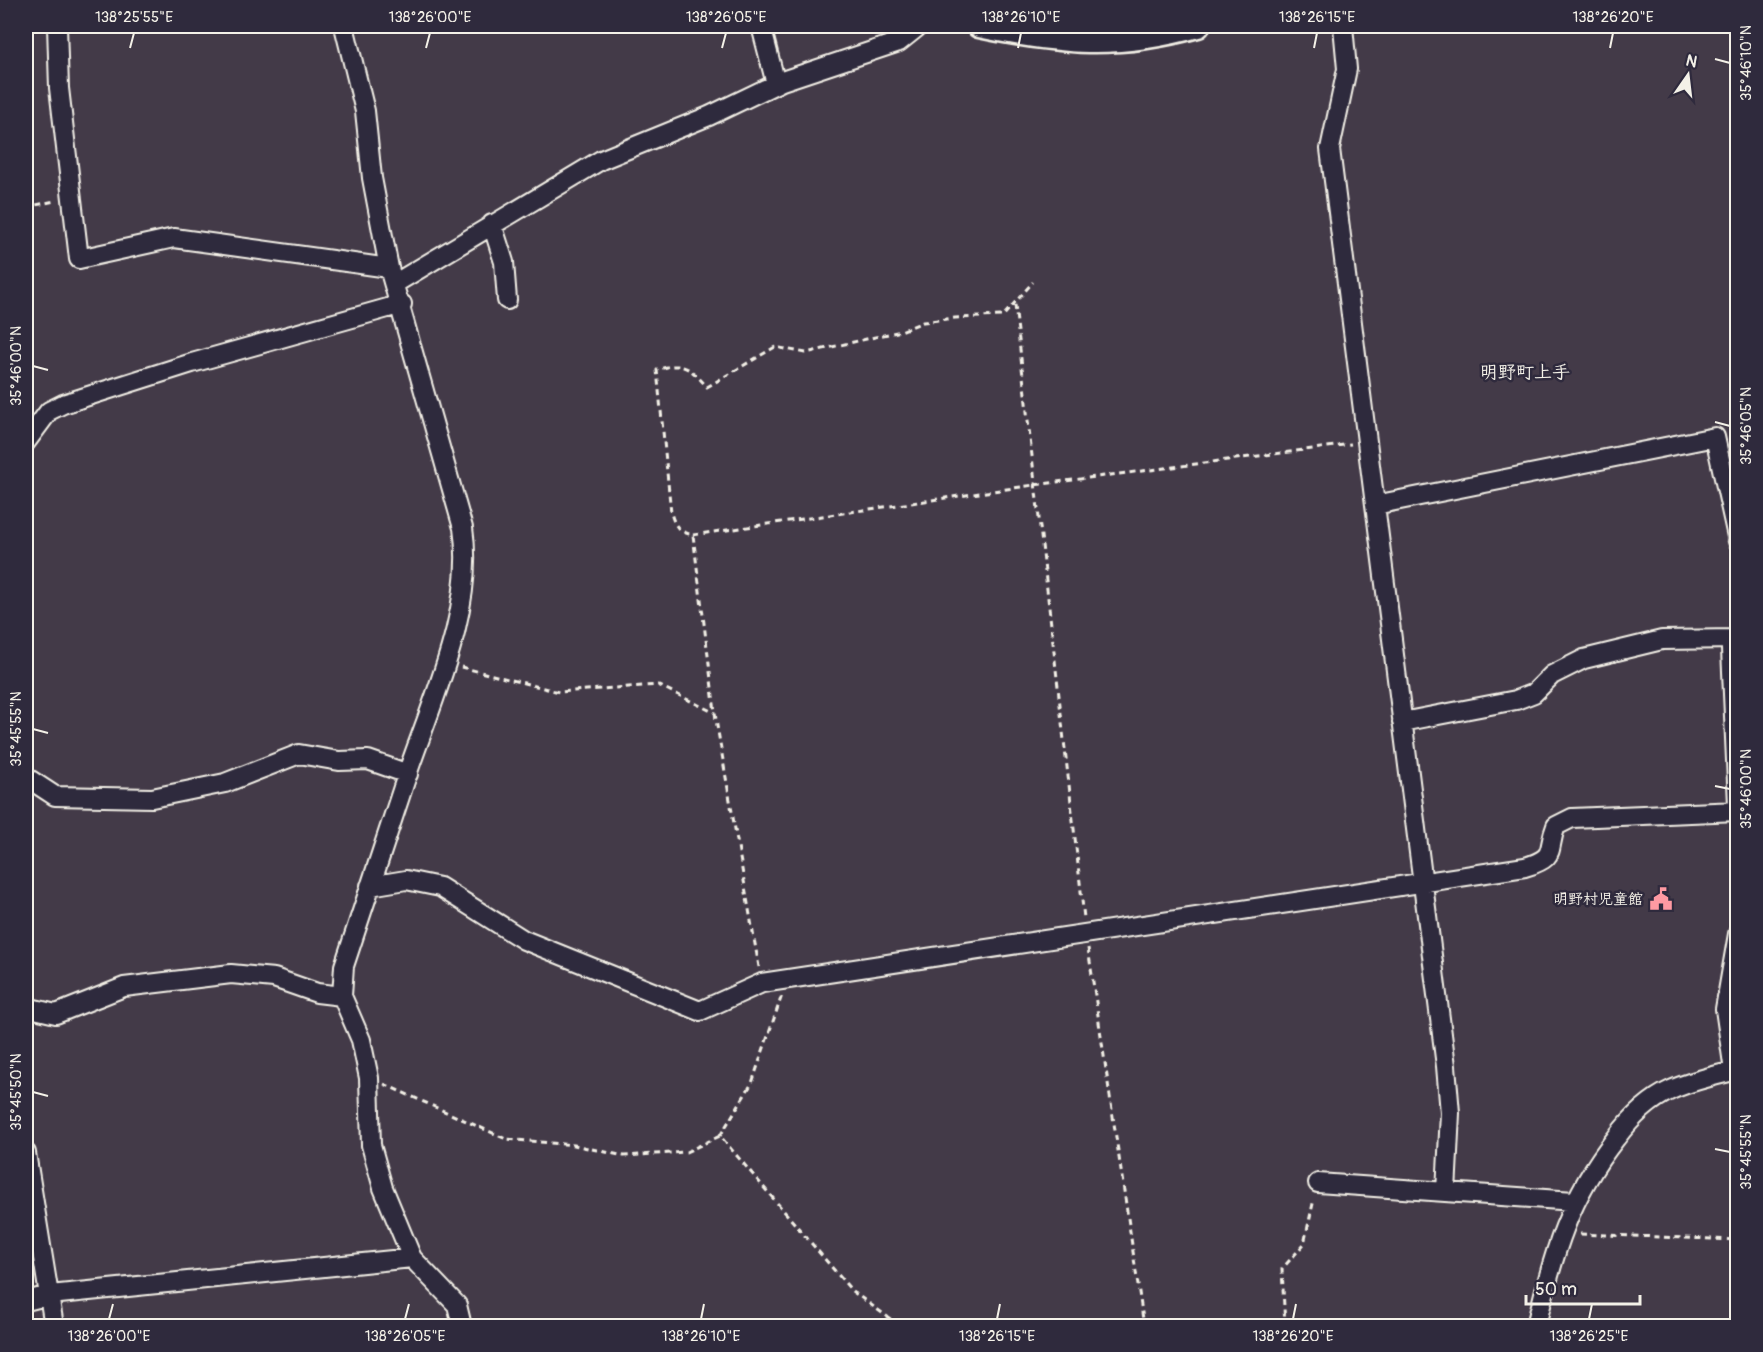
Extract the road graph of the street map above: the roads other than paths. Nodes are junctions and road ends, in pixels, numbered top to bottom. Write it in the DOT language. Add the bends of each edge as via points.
graph roads {
  1 [pos="57,26"];
  2 [pos="344,26"];
  3 [pos="761,26"];
  4 [pos="919,26"];
  5 [pos="979,26"];
  6 [pos="1198,26"];
  7 [pos="1343,26"];
  8 [pos="776,84"];
  9 [pos="492,225"];
  10 [pos="392,276"];
  11 [pos="507,300"];
  12 [pos="402,304"];
  13 [pos="26,442"];
  14 [pos="1375,506"];
  15 [pos="1737,541"];
  16 [pos="1737,638"];
  17 [pos="1402,722"];
  18 [pos="408,774"];
  19 [pos="26,777"];
  20 [pos="1737,805"];
  21 [pos="1737,811"];
  22 [pos="1422,883"];
  23 [pos="370,886"];
  24 [pos="1737,934"];
  25 [pos="1733,988"];
  26 [pos="342,996"];
  27 [pos="26,1007"];
  28 [pos="1736,1071"];
  29 [pos="26,1153"];
  30 [pos="1318,1183"];
  31 [pos="1446,1192"];
  32 [pos="1574,1201"];
  33 [pos="412,1258"];
  34 [pos="50,1295"];
  35 [pos="29,1300"];
  36 [pos="54,1326"];
  37 [pos="462,1326"];
  38 [pos="1536,1326"];
  1 -- 10 [label="street" via="59,88 79,259 174,238"];
  2 -- 10 [label="street" via="365,111 372,178"];
  3 -- 8 [label="street"];
  4 -- 8 [label="street" via="899,42"];
  5 -- 6 [label="street" via="1077,42 1135,40"];
  7 -- 14 [label="street" via="1347,69 1330,149"];
  8 -- 9 [label="street" via="601,160"];
  9 -- 10 [label="street"];
  9 -- 11 [label="street" via="504,262"];
  10 -- 12 [label="street"];
  12 -- 13 [label="street" via="63,404 49,411"];
  12 -- 18 [label="street" via="467,550 445,663"];
  14 -- 15 [label="street" via="1715,437"];
  14 -- 17 [label="street"];
  16 -- 17 [label="street" via="1662,640 1584,659 1552,675 1534,693 1516,700"];
  16 -- 20 [label="street" via="1731,649"];
  17 -- 22 [label="street"];
  18 -- 19 [label="street" via="368,760 339,761 299,754 225,783 152,798 55,795"];
  18 -- 23 [label="street"];
  21 -- 22 [label="street" via="1572,818 1556,826 1553,848 1539,863"];
  22 -- 23 [label="street" via="762,983 700,1011 524,940 440,887 406,880"];
  22 -- 31 [label="street" via="1450,1113"];
  23 -- 26 [label="street" via="344,966"];
  24 -- 25 [label="street"];
  25 -- 28 [label="street" via="1725,1009"];
  26 -- 27 [label="street" via="317,993 274,978 231,974 123,987 56,1014"];
  26 -- 33 [label="street" via="361,1040 369,1078 371,1145 383,1188"];
  28 -- 32 [label="street" via="1672,1089 1648,1104 1602,1154"];
  29 -- 34 [label="street"];
  30 -- 31 [label="street"];
  31 -- 32 [label="street"];
  32 -- 38 [label="street" via="1560,1234"];
  33 -- 34 [label="street"];
  33 -- 37 [label="street" via="457,1305"];
  34 -- 35 [label="street"];
  34 -- 36 [label="street"];
}
